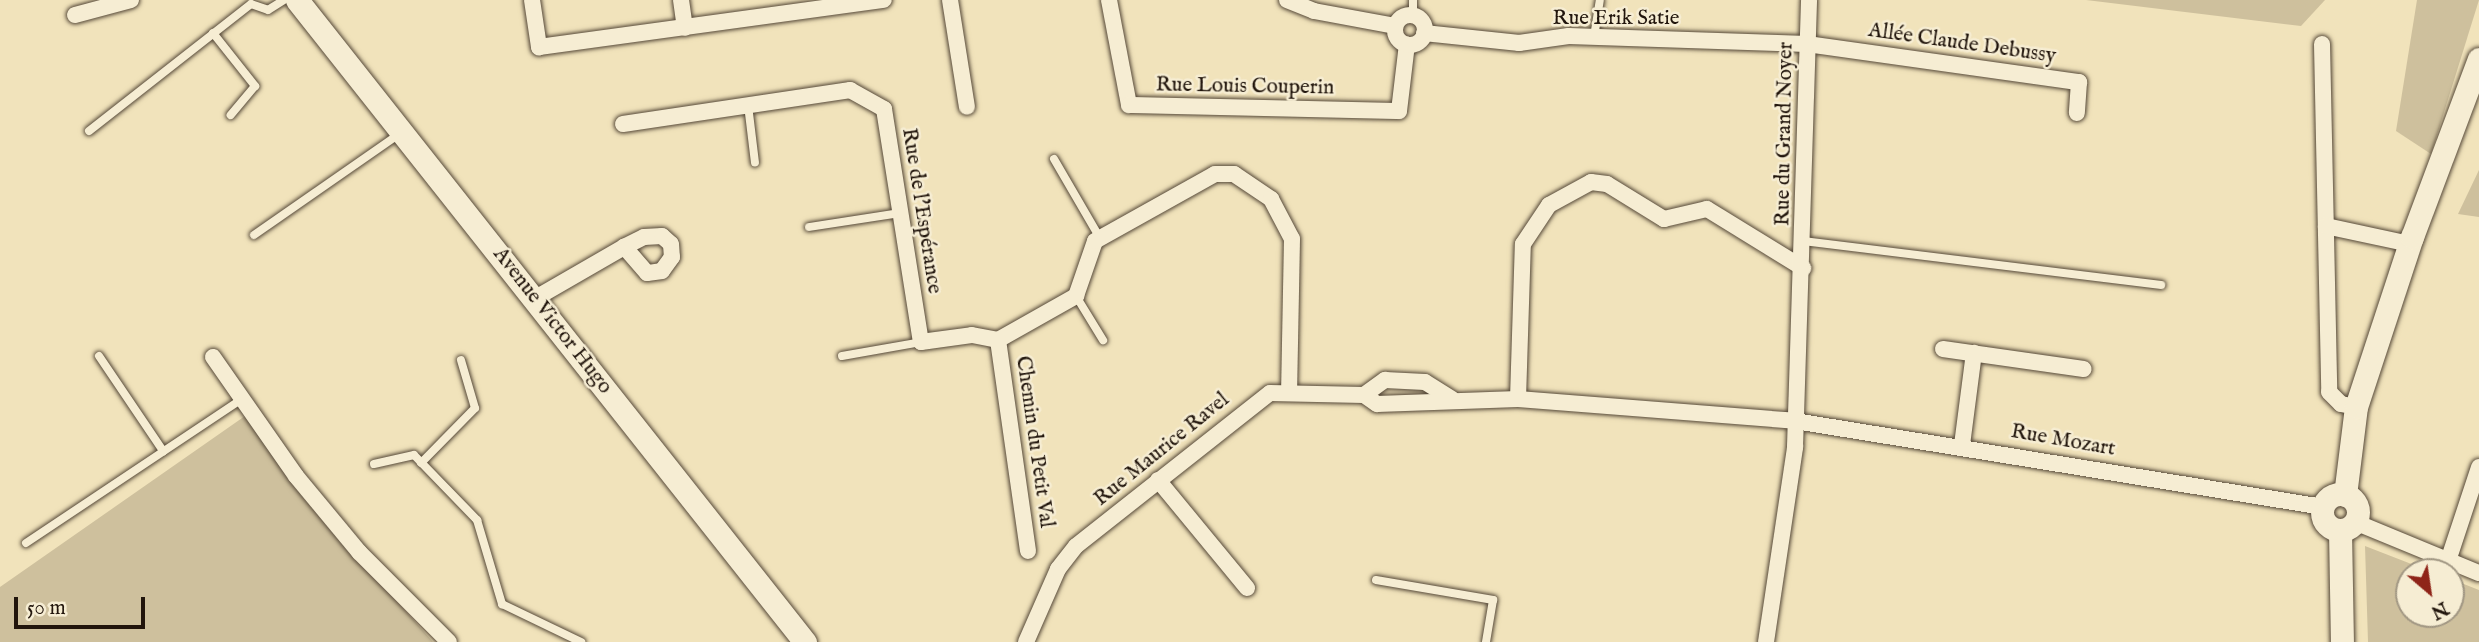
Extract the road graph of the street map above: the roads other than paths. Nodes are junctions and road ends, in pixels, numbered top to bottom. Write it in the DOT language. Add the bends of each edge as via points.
graph roads {
  1 [pos="131,0"];
  2 [pos="284,0"];
  3 [pos="297,0"];
  4 [pos="532,0"];
  5 [pos="681,0"];
  6 [pos="884,0"];
  7 [pos="950,0"];
  8 [pos="1109,0"];
  9 [pos="1287,0"];
  10 [pos="1600,0"];
  11 [pos="1809,0"];
  12 [pos="1413,8"];
  13 [pos="75,15"];
  14 [pos="1395,26"];
  15 [pos="685,29"];
  16 [pos="213,33"];
  17 [pos="1424,33"];
  18 [pos="1594,37"];
  19 [pos="1407,44"];
  20 [pos="1807,44"];
  21 [pos="2322,44"];
  22 [pos="2479,59"];
  23 [pos="748,105"];
  24 [pos="967,107"];
  25 [pos="2077,113"];
  26 [pos="231,115"];
  27 [pos="623,124"];
  28 [pos="89,131"];
  29 [pos="403,132"];
  30 [pos="1054,159"];
  31 [pos="755,163"];
  32 [pos="901,213"];
  33 [pos="809,226"];
  34 [pos="2326,226"];
  35 [pos="254,234"];
  36 [pos="1100,238"];
  37 [pos="1804,241"];
  38 [pos="2410,244"];
  39 [pos="624,247"];
  40 [pos="1803,268"];
  41 [pos="2161,285"];
  42 [pos="1076,296"];
  43 [pos="534,299"];
  44 [pos="998,340"];
  45 [pos="1103,340"];
  46 [pos="921,342"];
  47 [pos="1944,349"];
  48 [pos="1974,353"];
  49 [pos="99,356"];
  50 [pos="842,356"];
  51 [pos="213,357"];
  52 [pos="461,360"];
  53 [pos="2084,369"];
  54 [pos="1289,393"];
  55 [pos="1364,395"];
  56 [pos="242,399"];
  57 [pos="1452,399"];
  58 [pos="1518,399"];
  59 [pos="2356,407"];
  60 [pos="1796,421"];
  61 [pos="1962,445"];
  62 [pos="163,452"];
  63 [pos="421,463"];
  64 [pos="374,464"];
  65 [pos="2479,467"];
  66 [pos="1158,480"];
  67 [pos="2345,495"];
  68 [pos="2323,507"];
  69 [pos="2348,526"];
  70 [pos="26,543"];
  71 [pos="1028,551"];
  72 [pos="2439,558"];
  73 [pos="2449,558"];
  74 [pos="1376,580"];
  75 [pos="1247,589"];
  76 [pos="449,642"];
  77 [pos="581,642"];
  78 [pos="806,642"];
  79 [pos="1026,642"];
  80 [pos="1486,642"];
  81 [pos="1766,642"];
  82 [pos="2342,642"];
  1 -- 13 [label="street"];
  2 -- 16 [label="lane" via="268,10 251,4"];
  3 -- 29 [label="main road, Avenue Victor Hugo"];
  4 -- 15 [label="street" via="539,47"];
  5 -- 15 [label="street"];
  6 -- 15 [label="street"];
  7 -- 24 [label="street"];
  8 -- 19 [label="street, Rue Louis Couperin" via="1129,104 1399,111"];
  9 -- 14 [label="street" via="1314,11"];
  10 -- 18 [label="lane"];
  11 -- 20 [label="street, Rue du Grand Noyer"];
  12 -- 14 [label="street"];
  12 -- 17 [label="street"];
  14 -- 19 [label="street" via="1396,36"];
  16 -- 26 [label="lane" via="255,86"];
  16 -- 28 [label="lane"];
  17 -- 18 [label="street, Rue Erik Satie" via="1518,43"];
  17 -- 19 [label="street" via="1420,41"];
  18 -- 20 [label="street, Rue Erik Satie"];
  20 -- 25 [label="street, Allée Claude Debussy" via="2079,82"];
  20 -- 37 [label="street, Rue du Grand Noyer"];
  21 -- 34 [label="street"];
  22 -- 38 [label="main road"];
  23 -- 27 [label="street, Rue de l'Espérance"];
  23 -- 31 [label="lane"];
  23 -- 32 [label="street, Rue de l'Espérance" via="850,90 884,108"];
  29 -- 35 [label="lane"];
  29 -- 43 [label="main road, Avenue Victor Hugo"];
  30 -- 36 [label="lane"];
  32 -- 33 [label="lane"];
  32 -- 46 [label="street, Rue de l'Espérance"];
  34 -- 38 [label="street"];
  34 -- 59 [label="street" via="2329,392 2341,404"];
  36 -- 42 [label="street"];
  36 -- 54 [label="street" via="1215,174 1234,174 1271,199 1292,239"];
  37 -- 40 [label="street, Rue du Grand Noyer"];
  37 -- 41 [label="lane"];
  38 -- 59 [label="main road"];
  39 -- 43 [label="street"];
  40 -- 58 [label="street" via="1707,209 1664,219 1607,184 1591,182 1549,205 1523,244"];
  40 -- 60 [label="street, Rue du Grand Noyer"];
  42 -- 44 [label="street"];
  42 -- 45 [label="lane"];
  43 -- 78 [label="main road, Avenue Victor Hugo"];
  44 -- 46 [label="street" via="972,335"];
  44 -- 71 [label="street, Chemin du Petit Val"];
  46 -- 50 [label="lane"];
  47 -- 48 [label="street"];
  48 -- 53 [label="street"];
  48 -- 61 [label="street"];
  49 -- 62 [label="lane"];
  51 -- 56 [label="street"];
  52 -- 63 [label="lane" via="475,408"];
  54 -- 55 [label="street, Rue Maurice Ravel"];
  54 -- 66 [label="street, Rue Maurice Ravel" via="1270,394 1255,402"];
  55 -- 57 [label="street, Rue Maurice Ravel" via="1377,404 1430,405"];
  55 -- 57 [label="street, Rue Maurice Ravel" via="1385,380 1425,382"];
  56 -- 62 [label="lane"];
  56 -- 76 [label="street" via="296,476 359,552"];
  57 -- 58 [label="street, Rue Maurice Ravel"];
  58 -- 60 [label="street, Rue Maurice Ravel"];
  59 -- 67 [label="main road"];
  60 -- 61 [label="street, Rue Mozart"];
  60 -- 81 [label="street"];
  61 -- 68 [label="street, Rue Mozart"];
  62 -- 70 [label="lane"];
  63 -- 64 [label="lane" via="414,455"];
  63 -- 77 [label="lane" via="477,520 502,604"];
  65 -- 73 [label="street"];
  66 -- 75 [label="street"];
  66 -- 79 [label="street, Rue Maurice Ravel" via="1076,546 1053,580"];
  67 -- 68 [label="main road" via="2329,498"];
  67 -- 69 [label="main road" via="2356,504"];
  68 -- 69 [label="main road" via="2326,523"];
  69 -- 72 [label="street"];
  69 -- 82 [label="main road"];
  74 -- 80 [label="lane" via="1493,600"];
}
